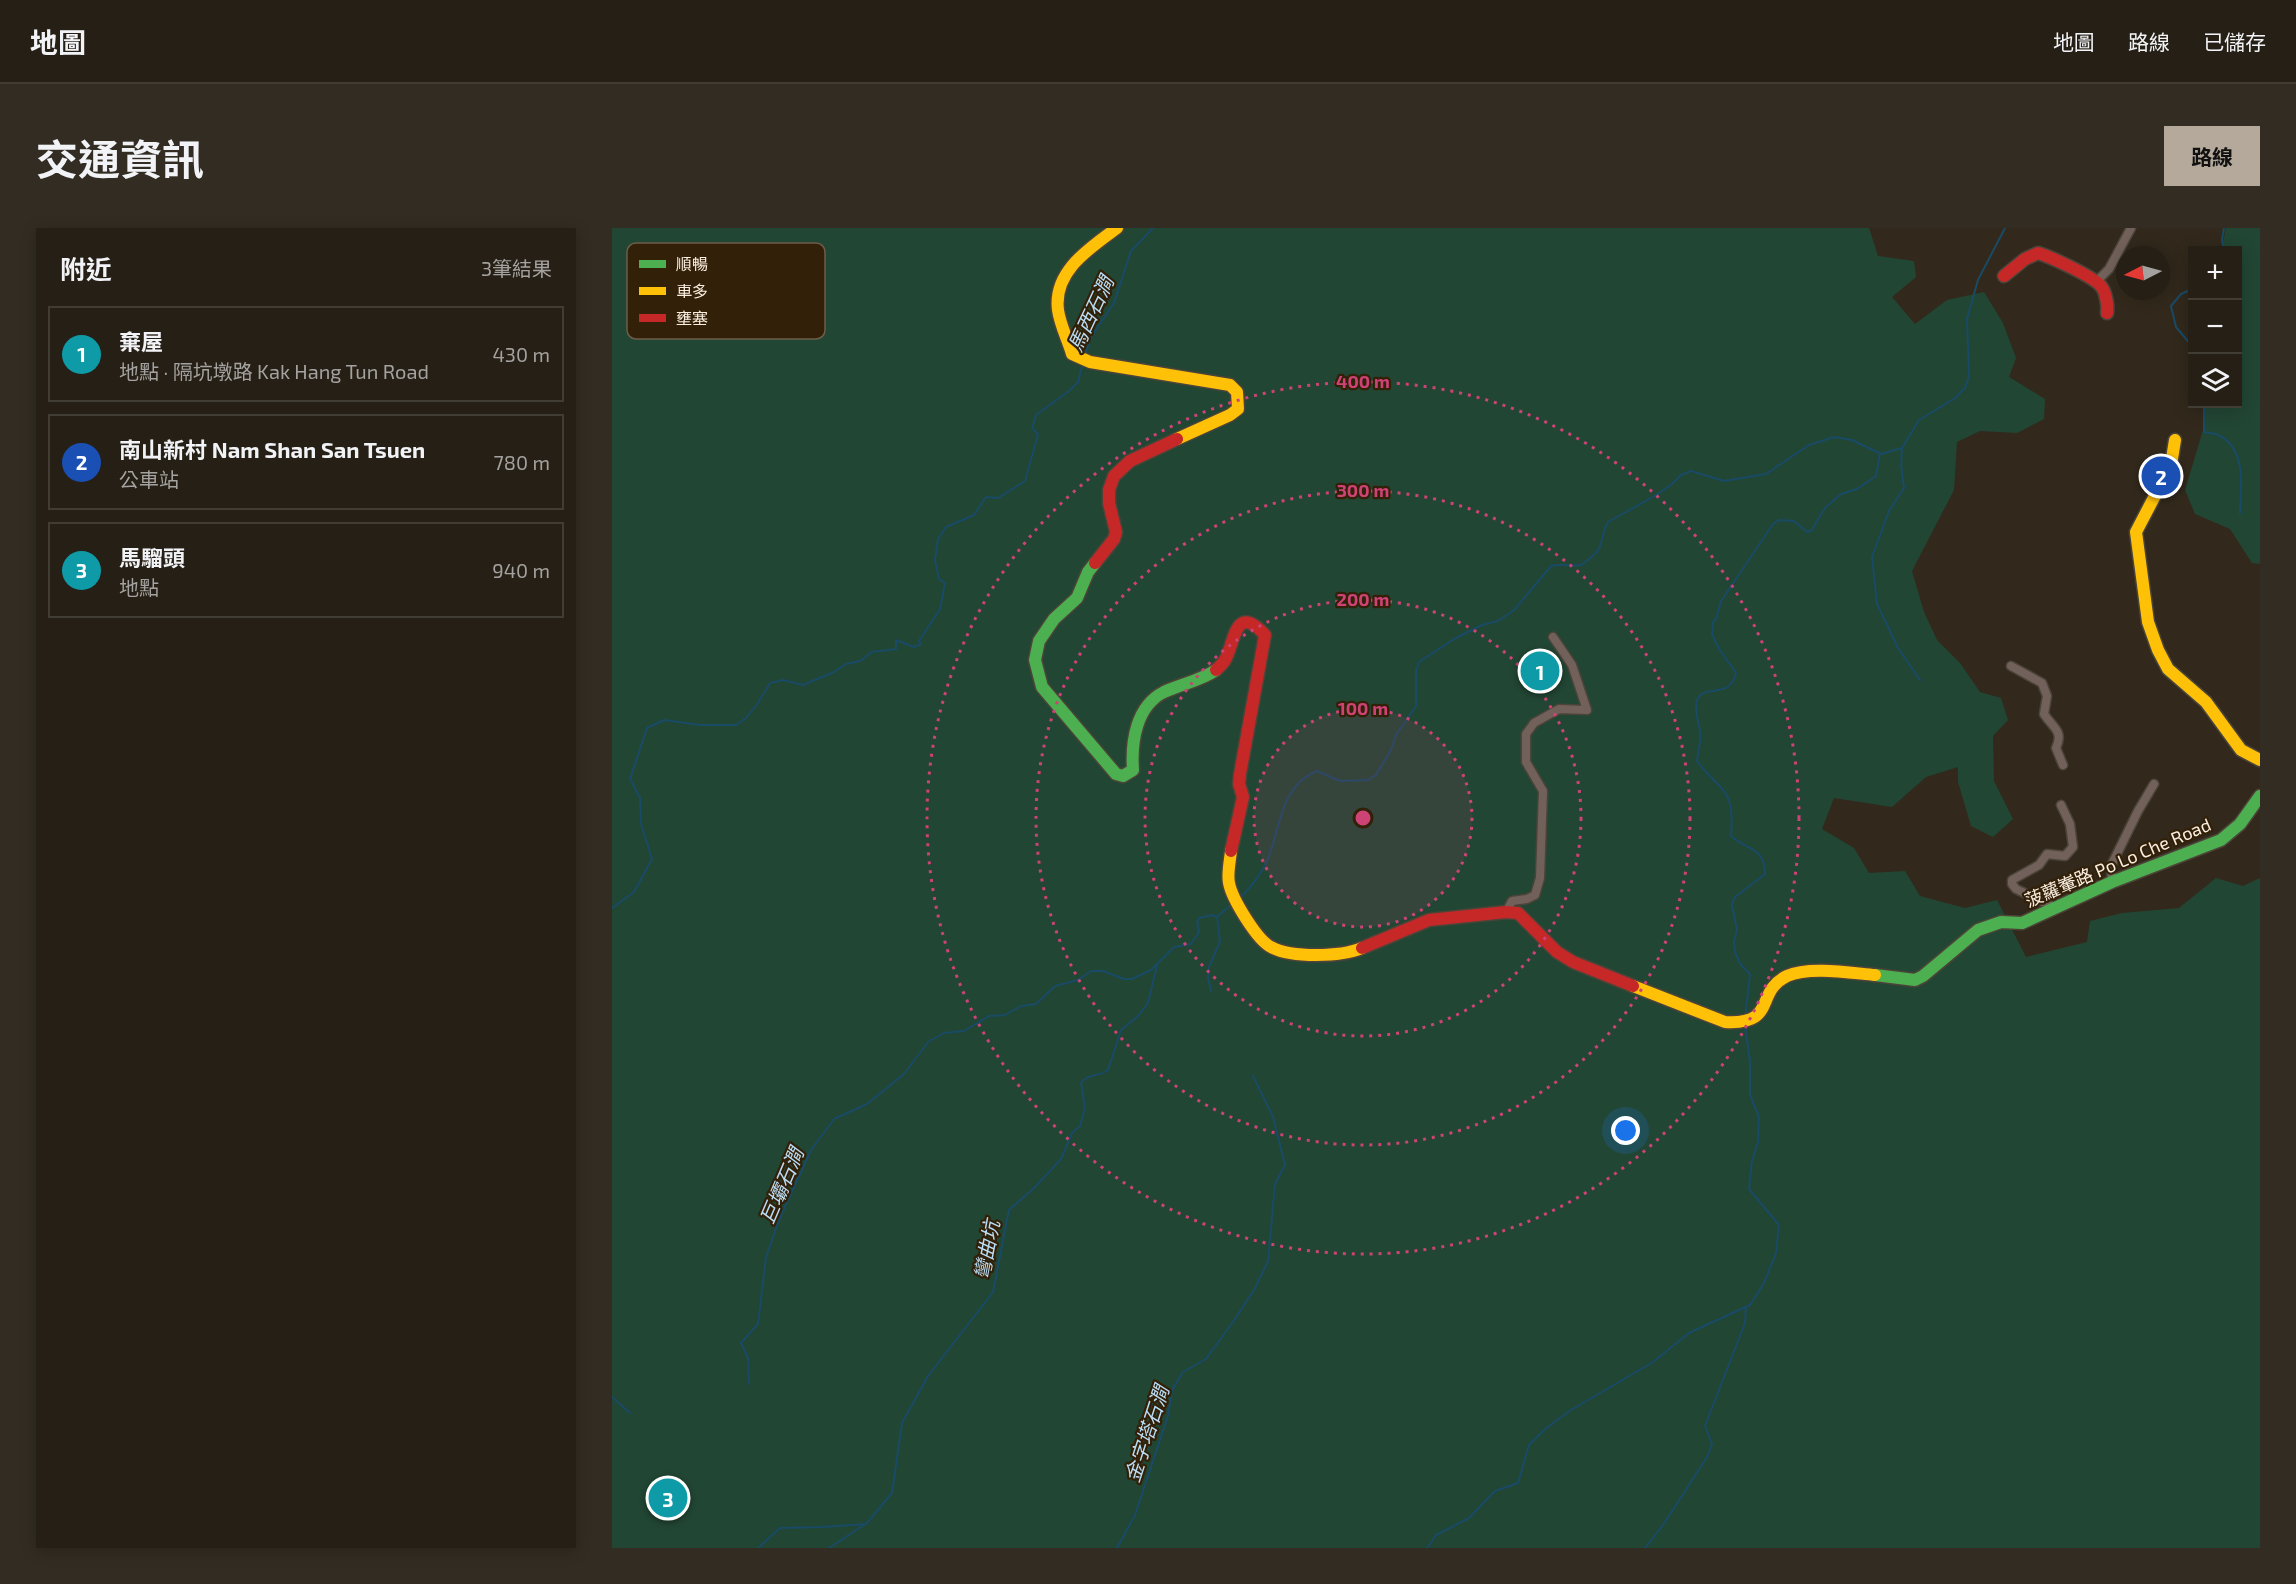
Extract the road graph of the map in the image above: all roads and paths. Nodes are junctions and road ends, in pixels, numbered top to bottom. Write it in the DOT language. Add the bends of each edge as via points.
graph roads {
  1 [pos="1117,228"];
  2 [pos="2131,228"];
  3 [pos="2004,276"];
  4 [pos="2096,282"];
  5 [pos="2107,313"];
  6 [pos="2175,440"];
  7 [pos="1553,637"];
  8 [pos="2012,666"];
  9 [pos="2260,760"];
  10 [pos="2063,765"];
  11 [pos="2154,784"];
  12 [pos="2260,796"];
  13 [pos="2061,805"];
  14 [pos="2112,882"];
  15 [pos="2056,908"];
  16 [pos="1506,912"];
  1 -- 16 [label="street" via="1078,258 1058,288 1058,311 1072,354 1230,385 1237,392 1238,409 1130,461 1114,476 1108,503 1116,532 1114,539 1088,572 1077,598 1054,619 1039,641 1035,660 1042,687 1116,774 1123,776 1133,770 1133,731 1155,698 1206,676 1225,661 1234,632 1240,626 1258,627 1265,635 1264,646 1240,774 1243,797 1228,881 1234,899 1262,940 1283,952 1321,955 1358,950 1429,920"];
  2 -- 4 [label="street" via="2109,269"];
  3 -- 4 [label="street" via="2038,253 2057,259"];
  4 -- 5 [label="street" via="2105,296"];
  6 -- 9 [label="street" via="2162,485 2135,534 2149,624 2165,666 2207,703 2229,739 2250,757"];
  7 -- 16 [label="street" via="1572,665 1587,710 1559,709 1534,723 1526,734 1526,762 1543,791 1540,878 1535,895 1512,901"];
  8 -- 10 [label="street" via="2046,689 2044,714 2058,733 2056,748"];
  11 -- 14 [label="street" via="2111,866"];
  12 -- 14 [label="street, 菠蘿輋路 Po Lo Che Road" via="2240,824 2221,840"];
  13 -- 15 [label="street" via="2070,824 2073,847 2065,856 2047,854 2039,865 2012,880 2016,889"];
  14 -- 15 [label="street, 菠蘿輋路 Po Lo Che Road"];
  15 -- 16 [label="street, 菠蘿輋路 Po Lo Che Road" via="2022,923 2001,922 1974,932 1929,974 1915,980 1815,971 1786,975 1774,986 1760,1016 1736,1024 1573,962 1557,952 1523,915"];
}
